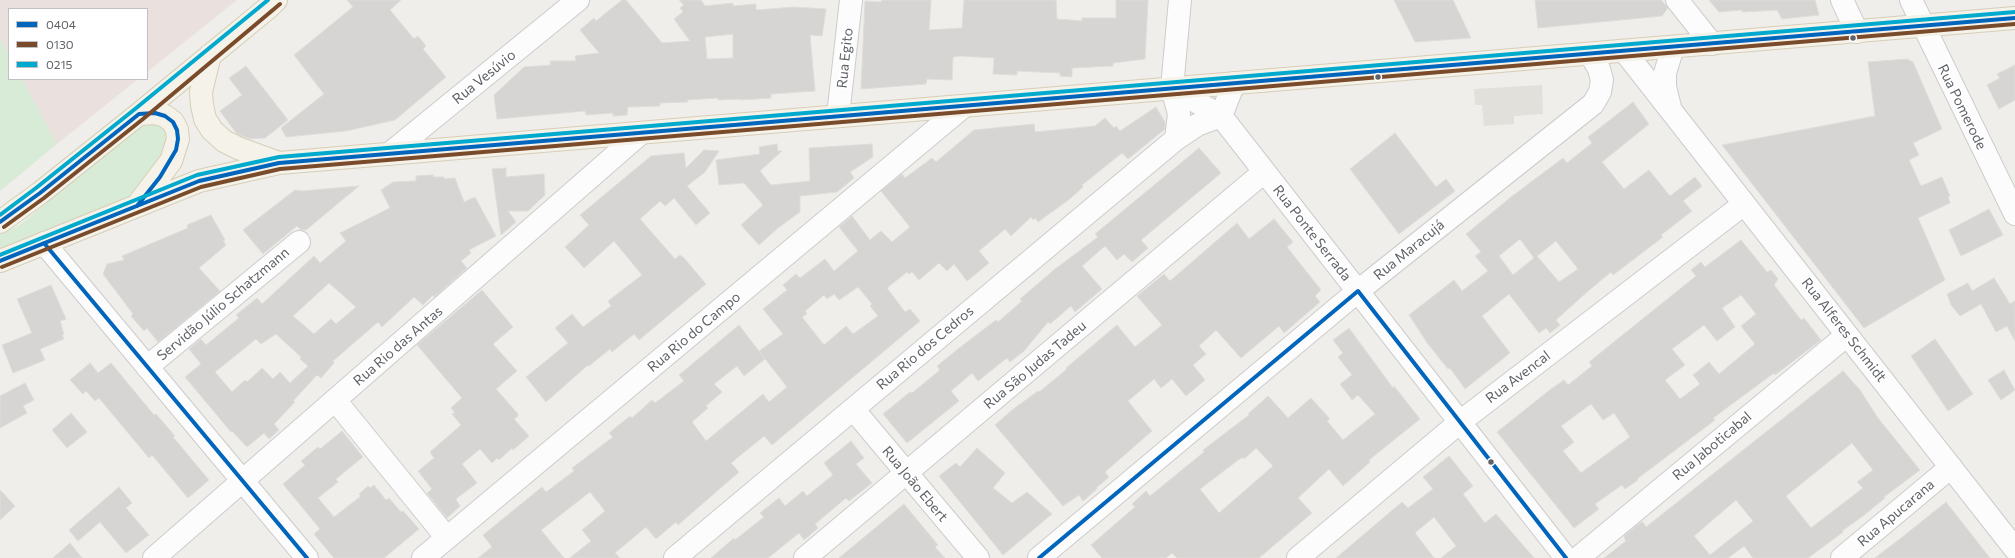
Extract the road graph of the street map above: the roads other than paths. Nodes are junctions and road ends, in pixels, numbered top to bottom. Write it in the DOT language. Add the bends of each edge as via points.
graph roads {
  1 [pos="578,0"];
  2 [pos="851,0"];
  3 [pos="1180,0"];
  4 [pos="1677,0"];
  5 [pos="1842,0"];
  6 [pos="1911,0"];
  7 [pos="274,2"];
  8 [pos="2015,18"];
  9 [pos="1922,26"];
  10 [pos="1857,32"];
  11 [pos="1712,44"];
  12 [pos="1673,47"];
  13 [pos="1625,52"];
  14 [pos="210,55"];
  15 [pos="1591,55"];
  16 [pos="1234,83"];
  17 [pos="1172,88"];
  18 [pos="964,106"];
  19 [pos="1672,112"];
  20 [pos="139,114"];
  21 [pos="838,116"];
  22 [pos="1221,116"];
  23 [pos="641,133"];
  24 [pos="1176,139"];
  25 [pos="389,154"];
  26 [pos="279,163"];
  27 [pos="1264,172"];
  28 [pos="1744,204"];
  29 [pos="137,206"];
  30 [pos="2015,214"];
  31 [pos="0,222"];
  32 [pos="299,242"];
  33 [pos="44,243"];
  34 [pos="0,261"];
  35 [pos="1358,291"];
  36 [pos="1847,335"];
  37 [pos="147,367"];
  38 [pos="335,400"];
  39 [pos="853,409"];
  40 [pos="1460,422"];
  41 [pos="1951,467"];
  42 [pos="906,473"];
  43 [pos="243,481"];
  44 [pos="447,538"];
  45 [pos="2015,549"];
  46 [pos="154,558"];
  47 [pos="307,558"];
  48 [pos="423,558"];
  49 [pos="675,558"];
  50 [pos="805,558"];
  51 [pos="978,558"];
  52 [pos="1039,558"];
  53 [pos="1298,558"];
  54 [pos="1566,558"];
  55 [pos="1578,558"];
  56 [pos="1842,558"];
  1 -- 25 [label="street, Rua Vesúvio"];
  2 -- 21 [label="street, Rua Egito"];
  3 -- 17 [label="street"];
  4 -- 11 [label="street"];
  5 -- 10 [label="street"];
  6 -- 9 [label="street, Rua Pomerode"];
  7 -- 14 [label="main road"];
  8 -- 9 [label="main road"];
  9 -- 10 [label="main road"];
  9 -- 30 [label="street, Rua Pomerode"];
  10 -- 11 [label="main road"];
  11 -- 12 [label="main road"];
  12 -- 13 [label="main road"];
  12 -- 19 [label="street, Rua Alferes Schmidt" via="1665,73 1665,87"];
  13 -- 15 [label="main road"];
  13 -- 19 [label="street, Rua Alferes Schmidt"];
  14 -- 20 [label="main road"];
  14 -- 26 [label="main road" via="201,92 205,119 212,130 224,141 238,148"];
  15 -- 16 [label="main road"];
  15 -- 35 [label="street, Rua Maracujá" via="1602,80 1600,92 1593,104"];
  16 -- 17 [label="main road"];
  16 -- 22 [label="street"];
  17 -- 18 [label="main road"];
  17 -- 22 [label="street, Rua Ponte Serrada"];
  17 -- 24 [label="street" via="1179,114"];
  18 -- 21 [label="main road"];
  18 -- 44 [label="street, Rua Rio do Campo"];
  19 -- 28 [label="street, Rua Alferes Schmidt"];
  20 -- 29 [label="main road" via="155,113 165,116 173,122 178,139 171,161"];
  20 -- 31 [label="main road"];
  21 -- 23 [label="main road"];
  22 -- 24 [label="street, Rua Rio dos Cedros" via="1197,125"];
  22 -- 27 [label="street, Rua Ponte Serrada"];
  23 -- 25 [label="main road"];
  23 -- 38 [label="street, Rua Rio das Antas"];
  24 -- 39 [label="street, Rua Rio dos Cedros"];
  25 -- 26 [label="main road"];
  26 -- 29 [label="main road" via="199,181"];
  27 -- 35 [label="street, Rua Ponte Serrada"];
  27 -- 42 [label="street, Rua São Judas Tadeu"];
  28 -- 36 [label="street, Rua Alferes Schmidt"];
  28 -- 40 [label="street, Rua Avencal"];
  29 -- 33 [label="main road"];
  32 -- 37 [label="street, Servidão Júlio Schatzmann"];
  33 -- 34 [label="main road"];
  33 -- 37 [label="street"];
  35 -- 40 [label="street, Rua Ponte Serrada"];
  35 -- 52 [label="street, Rua Maracujá"];
  36 -- 41 [label="street, Rua Alferes Schmidt"];
  36 -- 55 [label="street, Rua Jaboticabal"];
  37 -- 43 [label="street"];
  38 -- 43 [label="street, Rua Rio das Antas"];
  38 -- 44 [label="street"];
  39 -- 42 [label="street, Rua João Ebert"];
  39 -- 49 [label="street, Rua Rio dos Cedros"];
  40 -- 53 [label="street, Rua Avencal"];
  40 -- 54 [label="street, Rua Ponte Serrada"];
  41 -- 45 [label="street, Rua Alferes Schmidt"];
  41 -- 56 [label="street, Rua Apucarana"];
  42 -- 50 [label="street, Rua São Judas Tadeu"];
  42 -- 51 [label="street, Rua João Ebert"];
  43 -- 46 [label="street, Rua Rio das Antas"];
  43 -- 47 [label="street"];
  44 -- 48 [label="street, Rua Rio do Campo"];
}
